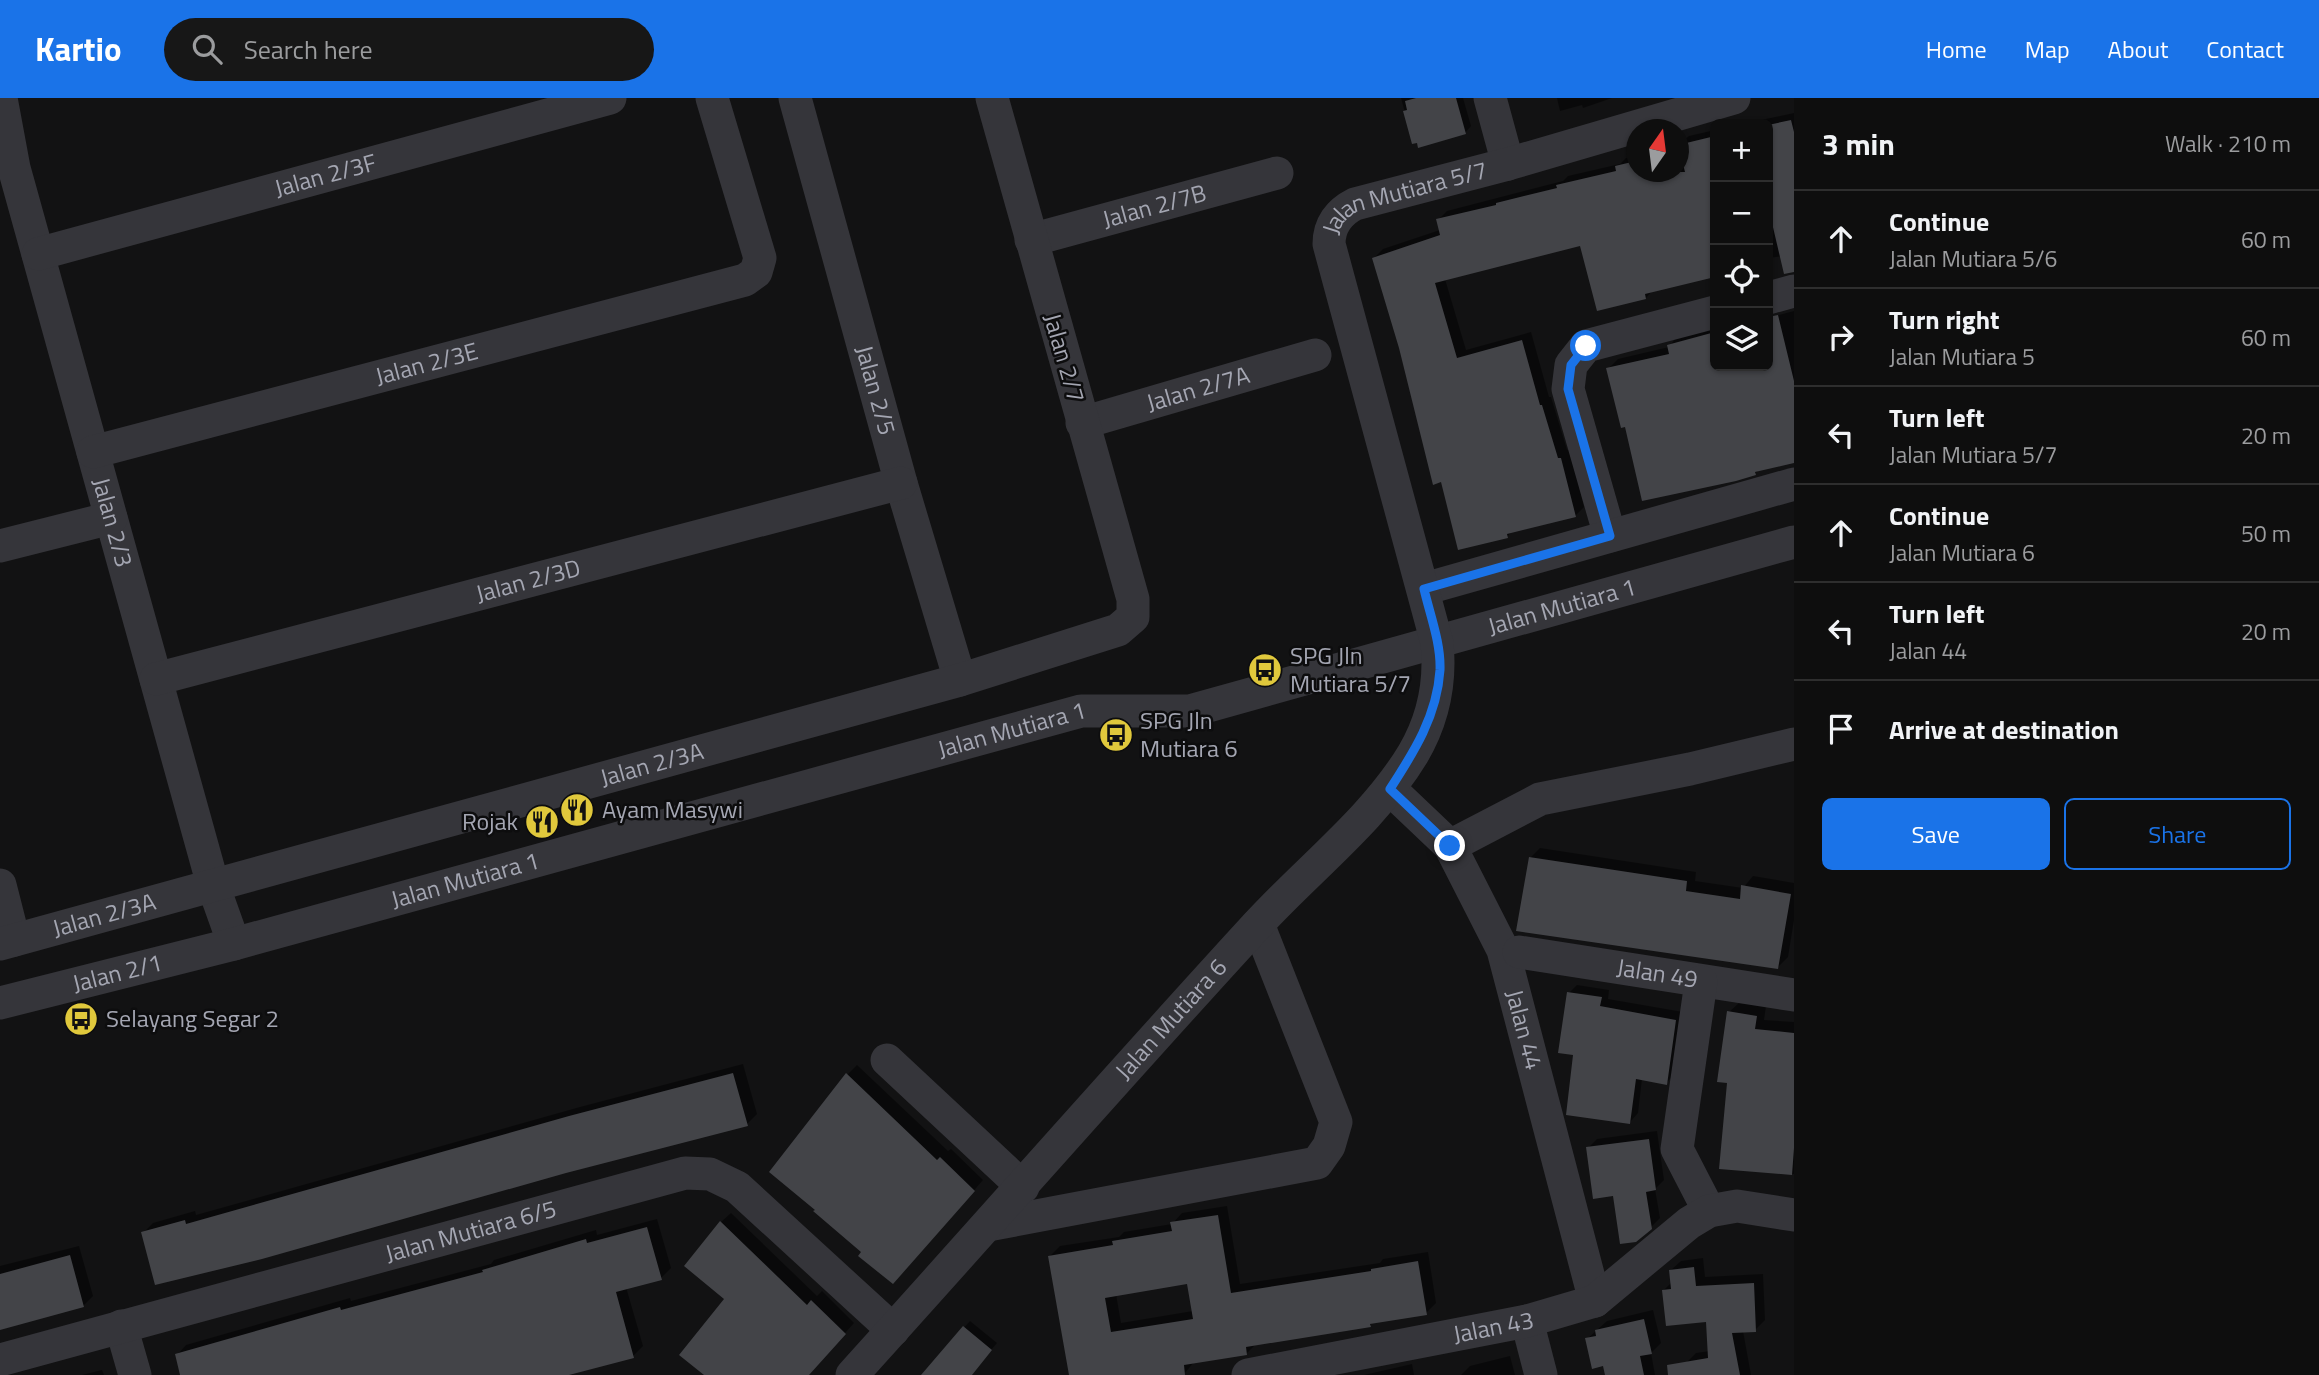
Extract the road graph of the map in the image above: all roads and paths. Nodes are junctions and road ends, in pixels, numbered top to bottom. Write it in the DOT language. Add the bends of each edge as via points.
graph roads {
  1 [pos="1,98"];
  2 [pos="610,98"];
  3 [pos="712,98"];
  4 [pos="795,98"];
  5 [pos="992,98"];
  6 [pos="1490,98"];
  7 [pos="1734,98"];
  8 [pos="1508,164"];
  9 [pos="1278,173"];
  10 [pos="1031,240"];
  11 [pos="38,254"];
  12 [pos="1794,292"];
  13 [pos="1773,297"];
  14 [pos="1710,313"];
  15 [pos="1315,355"];
  16 [pos="1082,423"];
  17 [pos="93,452"];
  18 [pos="901,483"];
  19 [pos="1794,484"];
  20 [pos="111,518"];
  21 [pos="1610,536"];
  22 [pos="1794,542"];
  23 [pos="0,546"];
  24 [pos="1424,589"];
  25 [pos="1133,617"];
  26 [pos="1437,643"];
  27 [pos="156,678"];
  28 [pos="960,680"];
  29 [pos="1794,744"];
  30 [pos="1390,789"];
  31 [pos="1450,846"];
  32 [pos="213,885"];
  33 [pos="0,886"];
  34 [pos="1258,924"];
  35 [pos="7,942"];
  36 [pos="234,944"];
  37 [pos="1519,952"];
  38 [pos="1701,982"];
  39 [pos="1794,995"];
  40 [pos="0,1003"];
  41 [pos="887,1060"];
  42 [pos="1023,1187"];
  43 [pos="1709,1212"];
  44 [pos="1794,1215"];
  45 [pos="988,1225"];
  46 [pos="1595,1301"];
  47 [pos="1527,1321"];
  48 [pos="121,1326"];
  49 [pos="893,1330"];
  50 [pos="0,1360"];
  51 [pos="135,1375"];
  52 [pos="852,1375"];
  53 [pos="1248,1375"];
  54 [pos="1541,1375"];
  1 -- 11 [label="street, Jalan 2/3"];
  2 -- 11 [label="street, Jalan 2/3F"];
  3 -- 17 [label="street, Jalan 2/3E" via="760,258 756,272 745,280"];
  4 -- 18 [label="street, Jalan 2/5"];
  5 -- 10 [label="street, Jalan 2/7"];
  6 -- 8 [label="street"];
  7 -- 8 [label="street, Jalan Mutiara 5/7"];
  8 -- 24 [label="street, Jalan Mutiara 5/7" via="1355,204 1340,214 1329,237"];
  9 -- 10 [label="street, Jalan 2/7B"];
  10 -- 16 [label="street, Jalan 2/7"];
  11 -- 17 [label="street, Jalan 2/3"];
  12 -- 13 [label="street"];
  14 -- 21 [label="street" via="1586,346 1571,365 1568,389"];
  15 -- 16 [label="street, Jalan 2/7A"];
  16 -- 25 [label="street, Jalan 2/7" via="1133,599"];
  17 -- 20 [label="street, Jalan 2/3"];
  18 -- 27 [label="street, Jalan 2/3D"];
  18 -- 28 [label="street, Jalan 2/5"];
  19 -- 21 [label="street"];
  20 -- 23 [label="street"];
  20 -- 27 [label="street, Jalan 2/3"];
  21 -- 24 [label="street"];
  22 -- 26 [label="street, Jalan Mutiara 1"];
  24 -- 26 [label="street, Jalan Mutiara 5/7"];
  25 -- 28 [label="street, Jalan 2/3A" via="1118,630"];
  26 -- 30 [label="street, Jalan Mutiara 6" via="1440,669 1432,715"];
  26 -- 36 [label="street, Jalan Mutiara 1" via="1189,710 1081,711"];
  27 -- 32 [label="street, Jalan 2/3"];
  28 -- 32 [label="street, Jalan 2/3A"];
  29 -- 31 [label="street" via="1540,799"];
  30 -- 31 [label="street, Jalan 44"];
  30 -- 34 [label="street, Jalan Mutiara 6"];
  31 -- 46 [label="street, Jalan 44" via="1503,950"];
  32 -- 35 [label="street, Jalan 2/3A"];
  32 -- 36 [label="street, Jalan 2/3"];
  33 -- 35 [label="street"];
  34 -- 42 [label="street, Jalan Mutiara 6"];
  34 -- 45 [label="street" via="1336,1122 1329,1146 1317,1163"];
  36 -- 40 [label="street, Jalan 2/1"];
  37 -- 38 [label="street, Jalan 49"];
  38 -- 39 [label="street, Jalan 49"];
  38 -- 43 [label="street" via="1677,1149"];
  41 -- 42 [label="street"];
  42 -- 45 [label="street, Jalan Mutiara 6"];
  43 -- 44 [label="street, Jalan 43" via="1737,1206"];
  43 -- 46 [label="street, Jalan 43" via="1689,1223"];
  45 -- 49 [label="street, Jalan Mutiara 6"];
  46 -- 47 [label="street, Jalan 43"];
  47 -- 53 [label="street, Jalan 43"];
  47 -- 54 [label="street"];
  48 -- 49 [label="street, Jalan Mutiara 6/5" via="685,1173 710,1174 737,1187"];
  48 -- 50 [label="street, Jalan Mutiara 6/5"];
  48 -- 51 [label="street"];
  49 -- 52 [label="street, Jalan Mutiara 6"];
}
